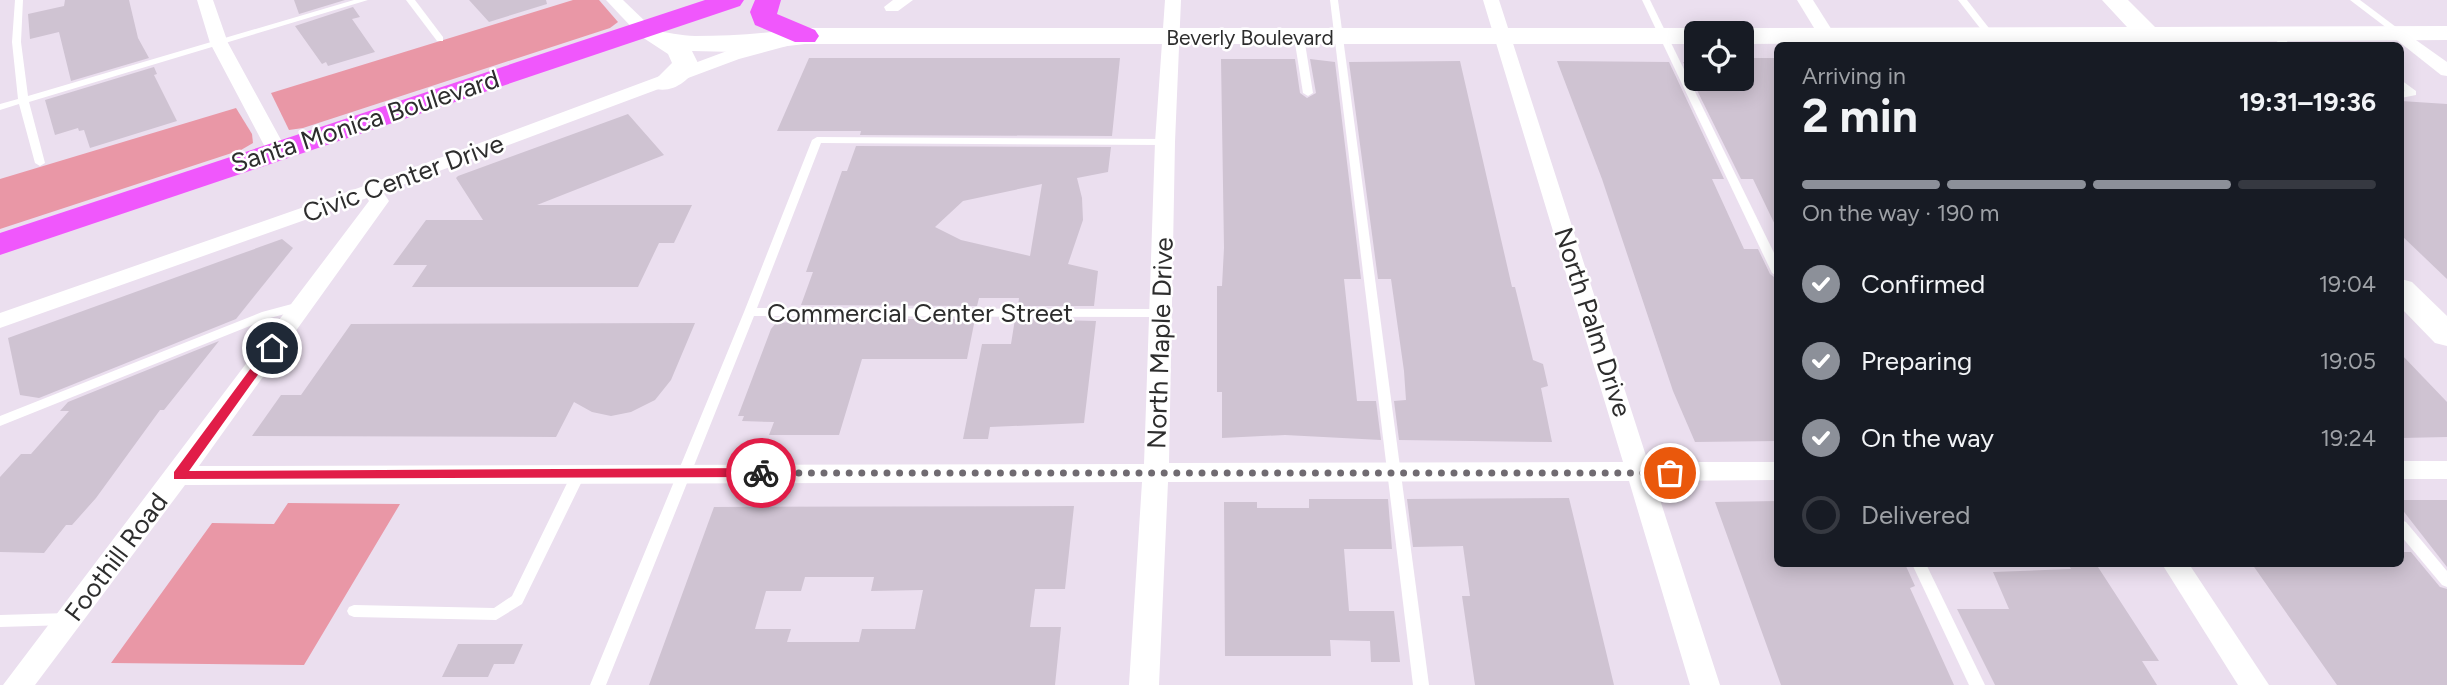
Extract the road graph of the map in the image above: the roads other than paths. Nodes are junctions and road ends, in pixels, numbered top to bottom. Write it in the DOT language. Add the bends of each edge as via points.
graph roads {
  1 [pos="19,0"];
  2 [pos="205,0"];
  3 [pos="364,0"];
  4 [pos="410,0"];
  5 [pos="614,0"];
  6 [pos="731,0"];
  7 [pos="768,0"];
  8 [pos="1173,0"];
  9 [pos="1334,0"];
  10 [pos="1491,0"];
  11 [pos="1646,0"];
  12 [pos="1805,0"];
  13 [pos="1962,0"];
  14 [pos="2114,0"];
  15 [pos="2354,0"];
  16 [pos="2399,33"];
  17 [pos="2447,33"];
  18 [pos="654,36"];
  19 [pos="805,36"];
  20 [pos="1503,36"];
  21 [pos="1662,36"];
  22 [pos="1684,36"];
  23 [pos="1171,37"];
  24 [pos="1299,37"];
  25 [pos="1339,37"];
  26 [pos="1754,37"];
  27 [pos="440,39"];
  28 [pos="2154,39"];
  29 [pos="2280,39"];
  30 [pos="1994,40"];
  31 [pos="1831,41"];
  32 [pos="219,43"];
  33 [pos="2447,71"];
  34 [pos="665,83"];
  35 [pos="2404,86"];
  36 [pos="1308,93"];
  37 [pos="2404,95"];
  38 [pos="21,100"];
  39 [pos="0,107"];
  40 [pos="1165,142"];
  41 [pos="276,149"];
  42 [pos="40,163"];
  43 [pos="371,190"];
  44 [pos="0,243"];
  45 [pos="1774,265"];
  46 [pos="2404,292"];
  47 [pos="303,305"];
  48 [pos="750,312"];
  49 [pos="1161,313"];
  50 [pos="0,321"];
  51 [pos="2447,335"];
  52 [pos="0,421"];
  53 [pos="2404,470"];
  54 [pos="2447,470"];
  55 [pos="1774,471"];
  56 [pos="1394,472"];
  57 [pos="579,473"];
  58 [pos="686,473"];
  59 [pos="1156,473"];
  60 [pos="1641,473"];
  61 [pos="178,476"];
  62 [pos="2404,530"];
  63 [pos="1920,567"];
  64 [pos="2177,567"];
  65 [pos="2447,581"];
  66 [pos="354,611"];
  67 [pos="68,619"];
  68 [pos="0,621"];
  69 [pos="18,685"];
  70 [pos="598,685"];
  71 [pos="1144,685"];
  72 [pos="1421,685"];
  73 [pos="1705,685"];
  74 [pos="1977,685"];
  75 [pos="2254,685"];
  1 -- 38 [label="lane" via="15,60"];
  2 -- 32 [label="street"];
  3 -- 32 [label="lane"];
  4 -- 27 [label="lane"];
  5 -- 18 [label="street"];
  6 -- 18 [label="main road, Santa Monica Boulevard"];
  7 -- 19 [label="main road" via="765,19"];
  8 -- 23 [label="street, North Maple Drive"];
  9 -- 25 [label="lane"];
  10 -- 20 [label="street, North Palm Drive"];
  11 -- 21 [label="lane"];
  12 -- 31 [label="street"];
  13 -- 30 [label="lane"];
  14 -- 28 [label="main road"];
  15 -- 16 [label="lane"];
  16 -- 17 [label="main road"];
  16 -- 29 [label="main road"];
  16 -- 33 [label="street"];
  18 -- 19 [label="main road, Beverly Boulevard" via="736,44"];
  18 -- 34 [label="main road" via="679,50 686,65"];
  18 -- 41 [label="main road, Santa Monica Boulevard"];
  19 -- 23 [label="main road, Beverly Boulevard"];
  19 -- 34 [label="street" via="710,73"];
  20 -- 21 [label="main road, Beverly Boulevard"];
  20 -- 25 [label="main road, Beverly Boulevard"];
  20 -- 60 [label="street, North Palm Drive"];
  21 -- 22 [label="main road, Beverly Boulevard"];
  21 -- 45 [label="lane"];
  23 -- 24 [label="main road, Beverly Boulevard"];
  23 -- 40 [label="street, North Maple Drive"];
  24 -- 25 [label="main road, Beverly Boulevard"];
  24 -- 36 [label="lane"];
  25 -- 56 [label="lane"];
  26 -- 31 [label="main road"];
  28 -- 29 [label="main road"];
  28 -- 30 [label="main road"];
  30 -- 31 [label="main road"];
  32 -- 38 [label="lane"];
  32 -- 41 [label="street"];
  34 -- 43 [label="street, Civic Center Drive"];
  35 -- 37 [label="lane" via="2413,93"];
  38 -- 39 [label="lane"];
  38 -- 42 [label="lane"];
  40 -- 48 [label="lane, Commercial Center Street" via="817,140"];
  40 -- 49 [label="street, North Maple Drive"];
  41 -- 44 [label="main road, Santa Monica Boulevard"];
  43 -- 47 [label="street, Foothill Road" via="379,201"];
  43 -- 50 [label="street, Civic Center Drive"];
  46 -- 51 [label="main road"];
  47 -- 52 [label="lane" via="266,315"];
  47 -- 61 [label="street, Foothill Road"];
  48 -- 49 [label="lane, Commercial Center Street"];
  48 -- 58 [label="lane"];
  49 -- 59 [label="street, North Maple Drive"];
  53 -- 54 [label="street"];
  55 -- 60 [label="street"];
  56 -- 59 [label="street"];
  56 -- 60 [label="street"];
  56 -- 72 [label="lane"];
  57 -- 58 [label="street"];
  57 -- 61 [label="street"];
  57 -- 66 [label="lane" via="517,600 496,614"];
  58 -- 59 [label="street"];
  58 -- 70 [label="lane"];
  59 -- 71 [label="street, North Maple Drive"];
  60 -- 73 [label="street, North Palm Drive"];
  61 -- 67 [label="street, Foothill Road"];
  62 -- 65 [label="lane"];
  63 -- 74 [label="lane"];
  64 -- 75 [label="street"];
  67 -- 68 [label="lane"];
  67 -- 69 [label="street, Foothill Road"];
}
